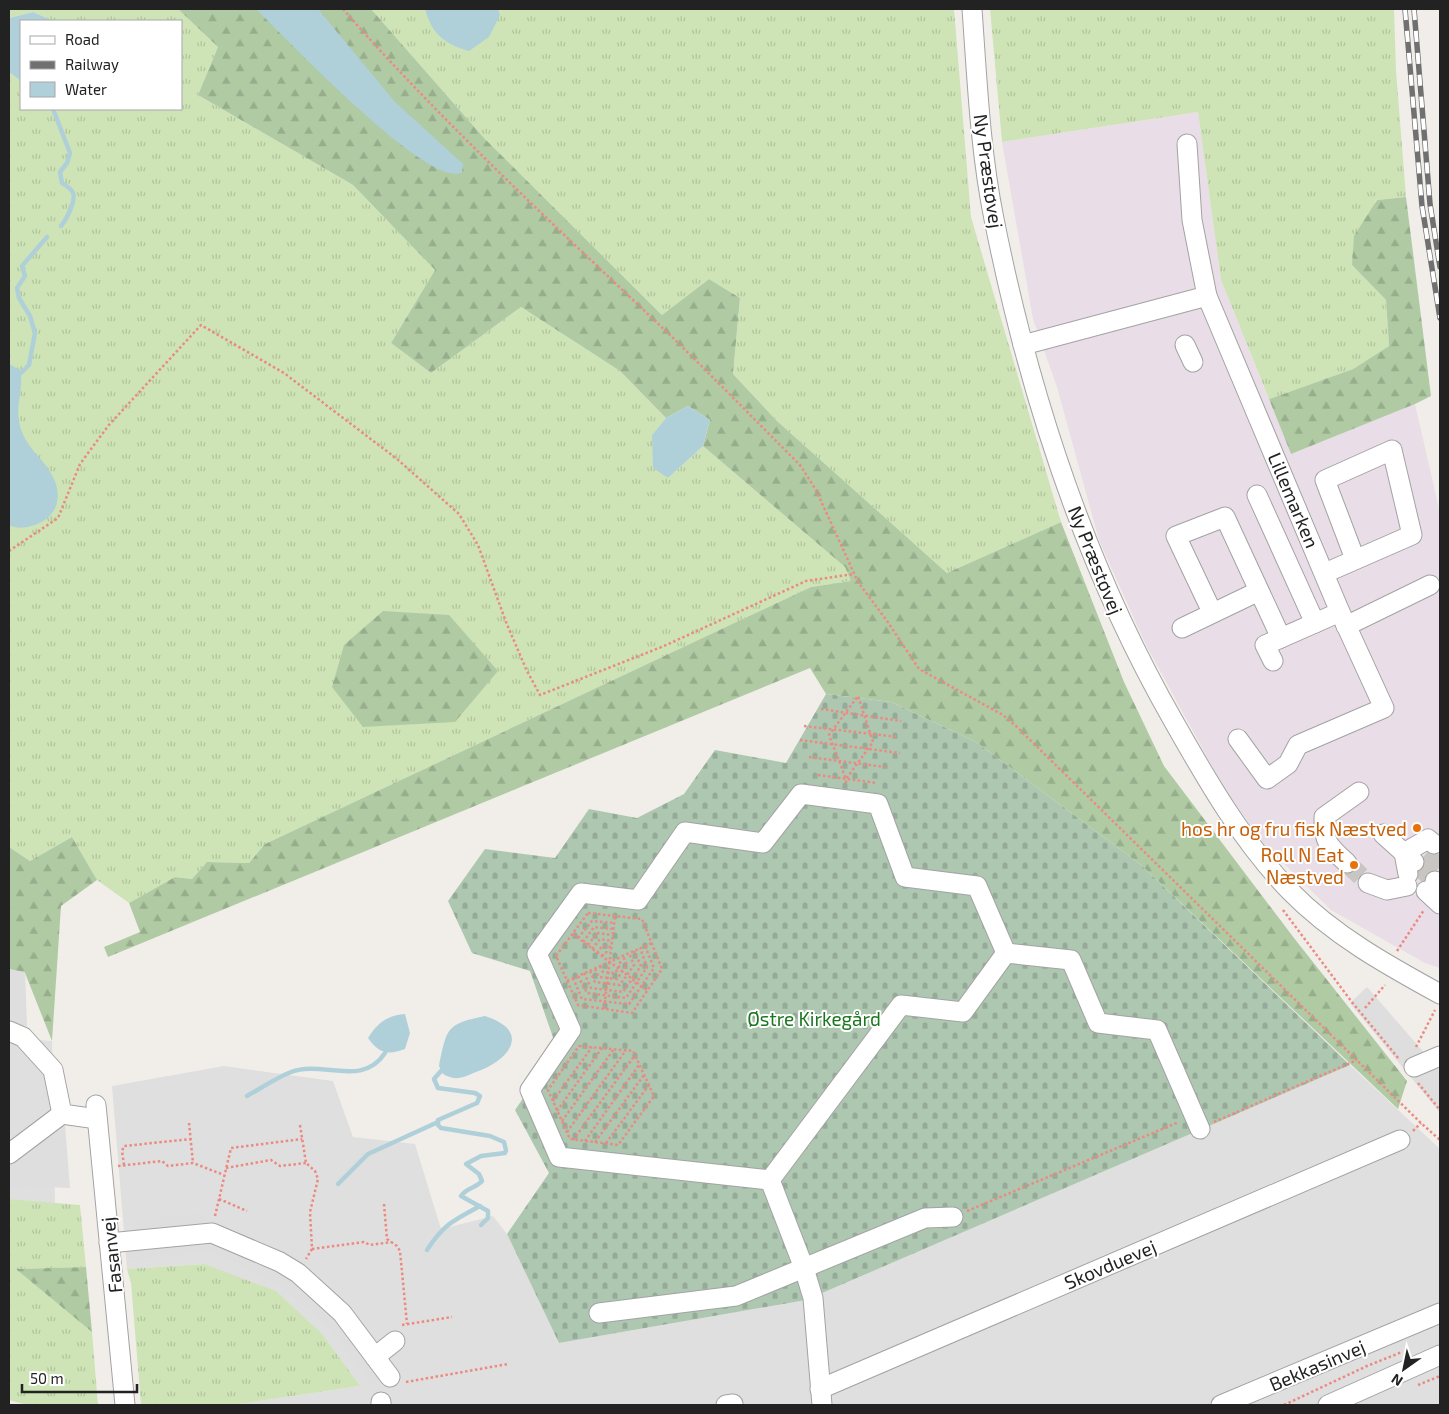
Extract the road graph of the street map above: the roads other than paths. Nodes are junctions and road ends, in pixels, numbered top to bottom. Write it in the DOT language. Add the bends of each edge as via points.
graph roads {
  1 [pos="972,9"];
  2 [pos="1187,144"];
  3 [pos="1207,296"];
  4 [pos="1185,344"];
  5 [pos="1023,345"];
  6 [pos="1193,362"];
  7 [pos="1257,495"];
  8 [pos="1355,559"];
  9 [pos="1324,573"];
  10 [pos="1430,585"];
  11 [pos="1259,590"];
  12 [pos="1212,612"];
  13 [pos="1343,619"];
  14 [pos="1315,623"];
  15 [pos="1182,628"];
  16 [pos="1281,638"];
  17 [pos="1273,661"];
  18 [pos="1238,739"];
  19 [pos="1359,792"];
  20 [pos="1383,834"];
  21 [pos="1347,863"];
  22 [pos="1368,883"];
  23 [pos="1006,952"];
  24 [pos="1438,1001"];
  25 [pos="9,1031"];
  26 [pos="1440,1056"];
  27 [pos="1409,1062"];
  28 [pos="62,1114"];
  29 [pos="1197,1122"];
  30 [pos="1400,1140"];
  31 [pos="9,1154"];
  32 [pos="770,1180"];
  33 [pos="953,1217"];
  34 [pos="109,1243"];
  35 [pos="804,1268"];
  36 [pos="599,1313"];
  37 [pos="1440,1313"];
  38 [pos="396,1333"];
  39 [pos="1440,1355"];
  40 [pos="375,1357"];
  41 [pos="390,1377"];
  42 [pos="821,1397"];
  43 [pos="125,1405"];
  44 [pos="1221,1405"];
  45 [pos="1328,1405"];
  1 -- 5 [label="street, Ny Præstøvej" via="993,217"];
  2 -- 3 [label="street, Lillemarken" via="1192,220"];
  3 -- 5 [label="street"];
  3 -- 9 [label="street, Lillemarken"];
  4 -- 6 [label="street"];
  5 -- 24 [label="street, Ny Præstøvej" via="1055,458 1093,557 1138,658 1240,833 1291,891 1336,931"];
  7 -- 14 [label="street"];
  8 -- 8 [label="street" via="1412,535 1392,450 1324,480"];
  8 -- 9 [label="street"];
  9 -- 13 [label="street, Lillemarken"];
  10 -- 13 [label="street"];
  11 -- 12 [label="street"];
  11 -- 12 [label="street" via="1225,517 1176,536"];
  11 -- 16 [label="street"];
  12 -- 15 [label="street"];
  13 -- 14 [label="street"];
  13 -- 18 [label="street, Lillemarken" via="1384,708 1298,746 1288,764 1267,779"];
  14 -- 16 [label="street"];
  16 -- 17 [label="street" via="1265,645"];
  19 -- 21 [label="street" via="1324,817 1323,835 1334,852"];
  20 -- 22 [label="street" via="1416,860 1387,890"];
  23 -- 29 [label="street" via="1071,960 1098,1023 1157,1030"];
  23 -- 32 [label="street" via="963,1012 901,1004"];
  23 -- 32 [label="street" via="978,886 905,877 878,804 801,794 764,843 685,832 638,900 581,893 537,954 571,1030 530,1090 560,1157"];
  25 -- 28 [label="street" via="23,1037 53,1070"];
  26 -- 27 [label="street"];
  28 -- 31 [label="street"];
  28 -- 34 [label="street, Fasanvej" via="96,1112"];
  30 -- 42 [label="street, Skovduevej"];
  32 -- 35 [label="street"];
  33 -- 35 [label="street" via="925,1218"];
  34 -- 40 [label="street" via="212,1232 246,1246 298,1273 342,1313"];
  34 -- 43 [label="street, Fasanvej"];
  35 -- 36 [label="street" via="736,1296"];
  35 -- 42 [label="street" via="813,1298"];
  37 -- 44 [label="street, Bekkasinvej"];
  38 -- 40 [label="street"];
  39 -- 45 [label="street"];
  40 -- 41 [label="street"];
}
